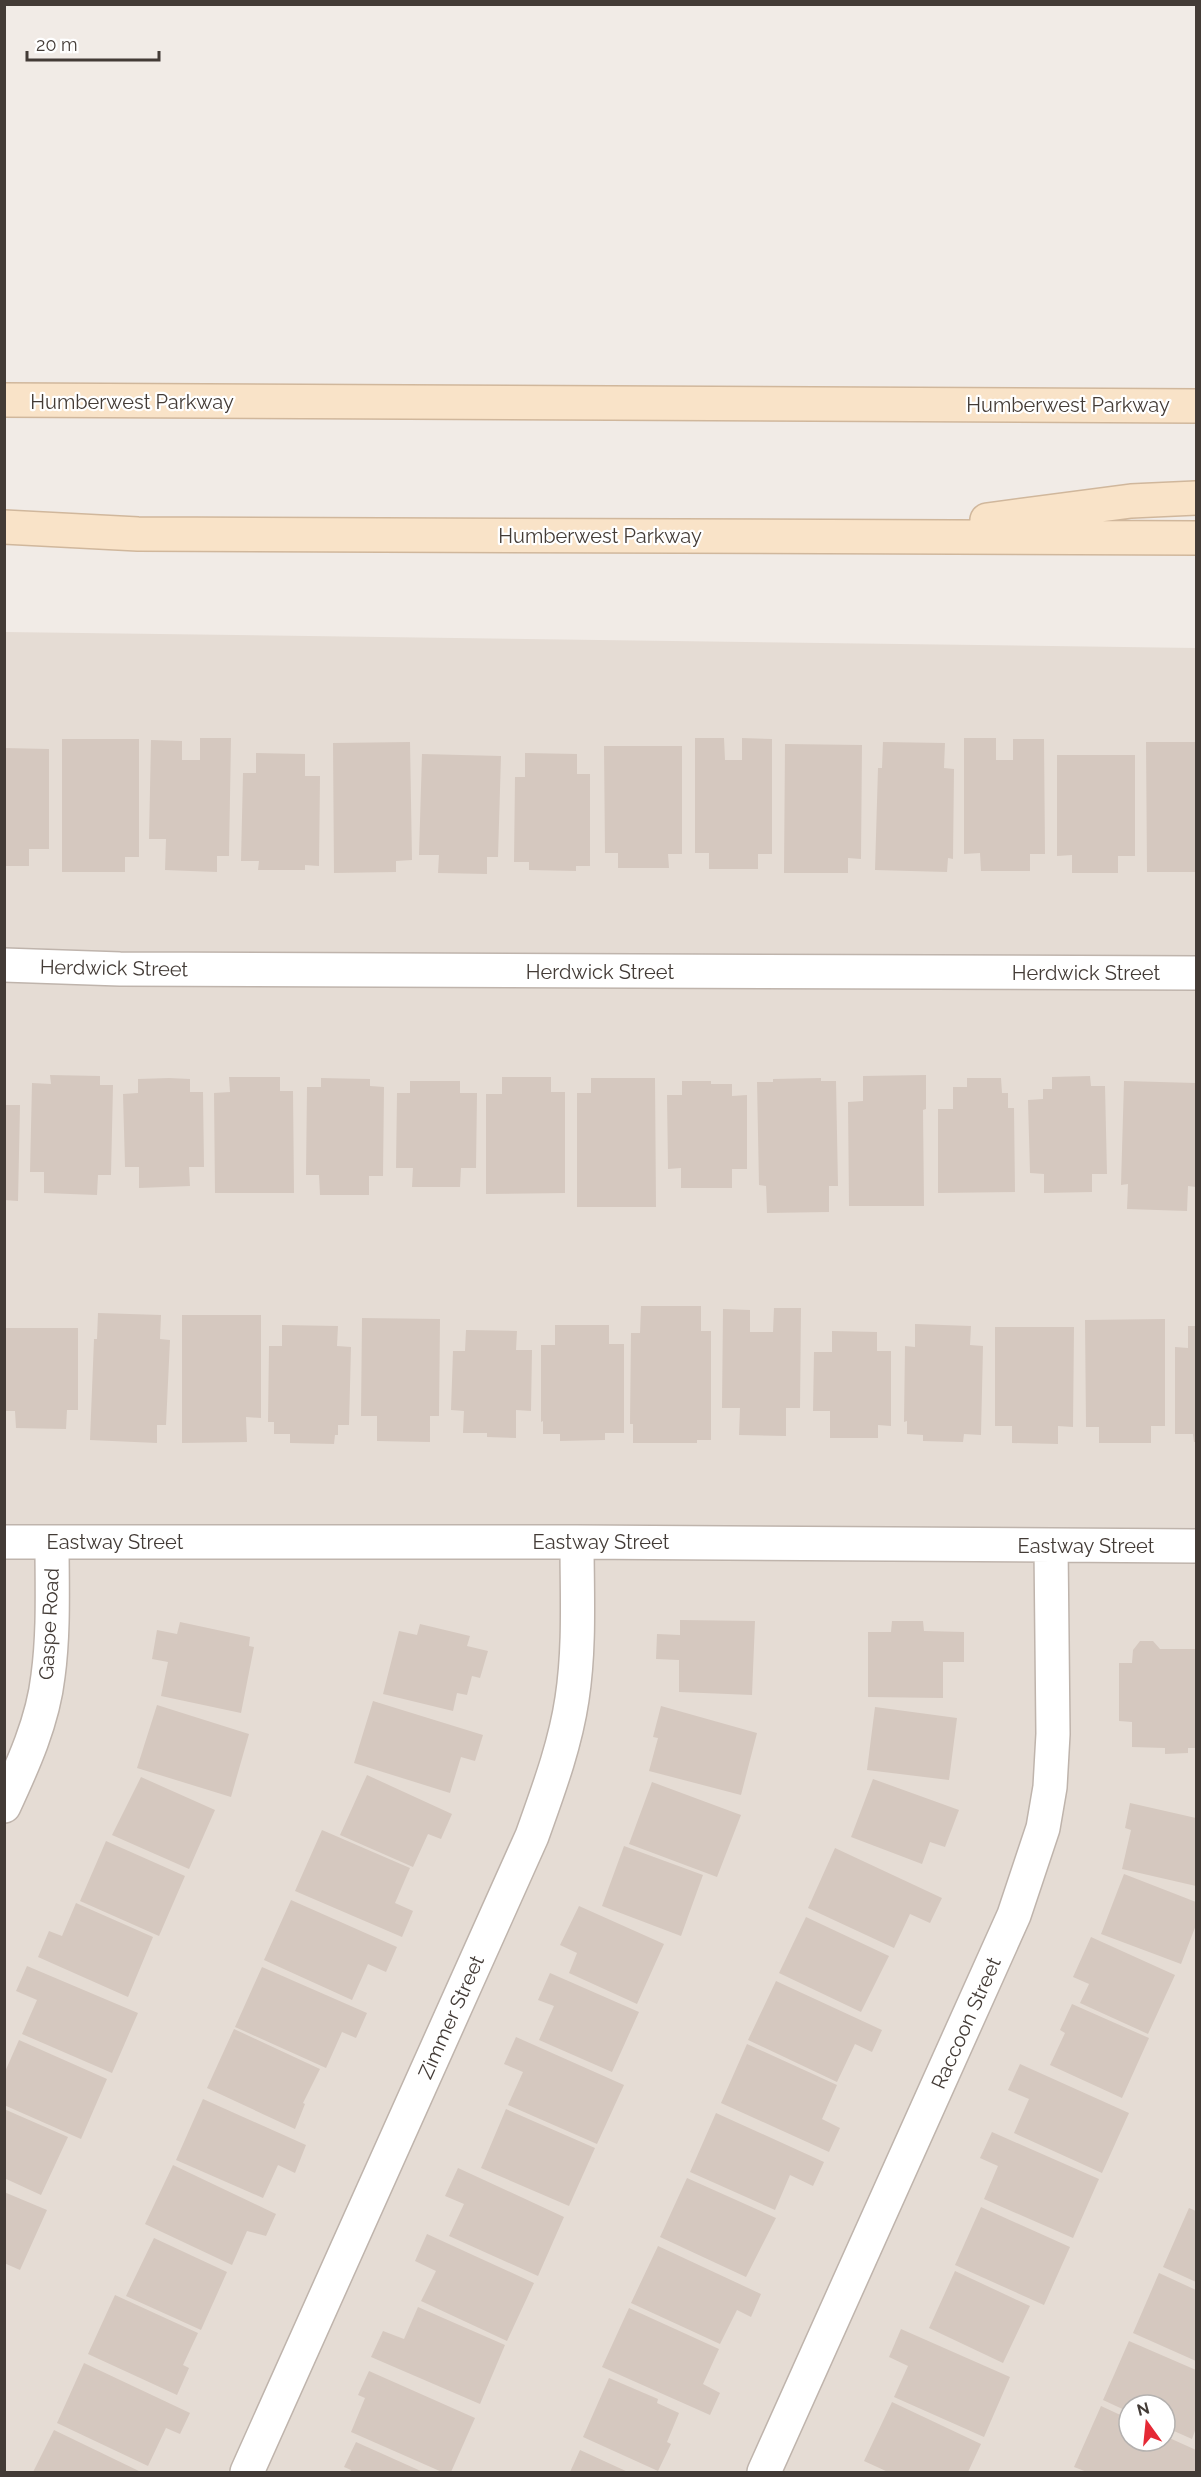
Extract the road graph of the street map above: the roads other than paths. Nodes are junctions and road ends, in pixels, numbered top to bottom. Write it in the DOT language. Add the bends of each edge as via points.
graph roads {
  1 [pos="4,400"];
  2 [pos="1197,406"];
  3 [pos="1197,498"];
  4 [pos="4,528"];
  5 [pos="858,537"];
  6 [pos="1197,538"];
  7 [pos="4,965"];
  8 [pos="1197,973"];
  9 [pos="4,1542"];
  10 [pos="52,1542"];
  11 [pos="577,1542"];
  12 [pos="1051,1546"];
  13 [pos="1197,1546"];
  14 [pos="4,1806"];
  15 [pos="247,2472"];
  16 [pos="764,2472"];
  1 -- 2 [label="main road, Humberwest Parkway"];
  3 -- 5 [label="main road" via="1131,501"];
  4 -- 5 [label="main road, Humberwest Parkway" via="138,534"];
  5 -- 6 [label="main road, Humberwest Parkway"];
  7 -- 8 [label="street, Herdwick Street" via="120,969"];
  9 -- 10 [label="street, Eastway Street"];
  10 -- 11 [label="street, Eastway Street"];
  10 -- 14 [label="street, Gaspe Road" via="48,1677 36,1727"];
  11 -- 12 [label="street, Eastway Street"];
  11 -- 15 [label="street, Zimmer Street" via="578,1654 557,1766 532,1836"];
  12 -- 13 [label="street, Eastway Street"];
  12 -- 16 [label="street, Raccoon Street" via="1053,1734 1043,1828 1014,1915"];
}
